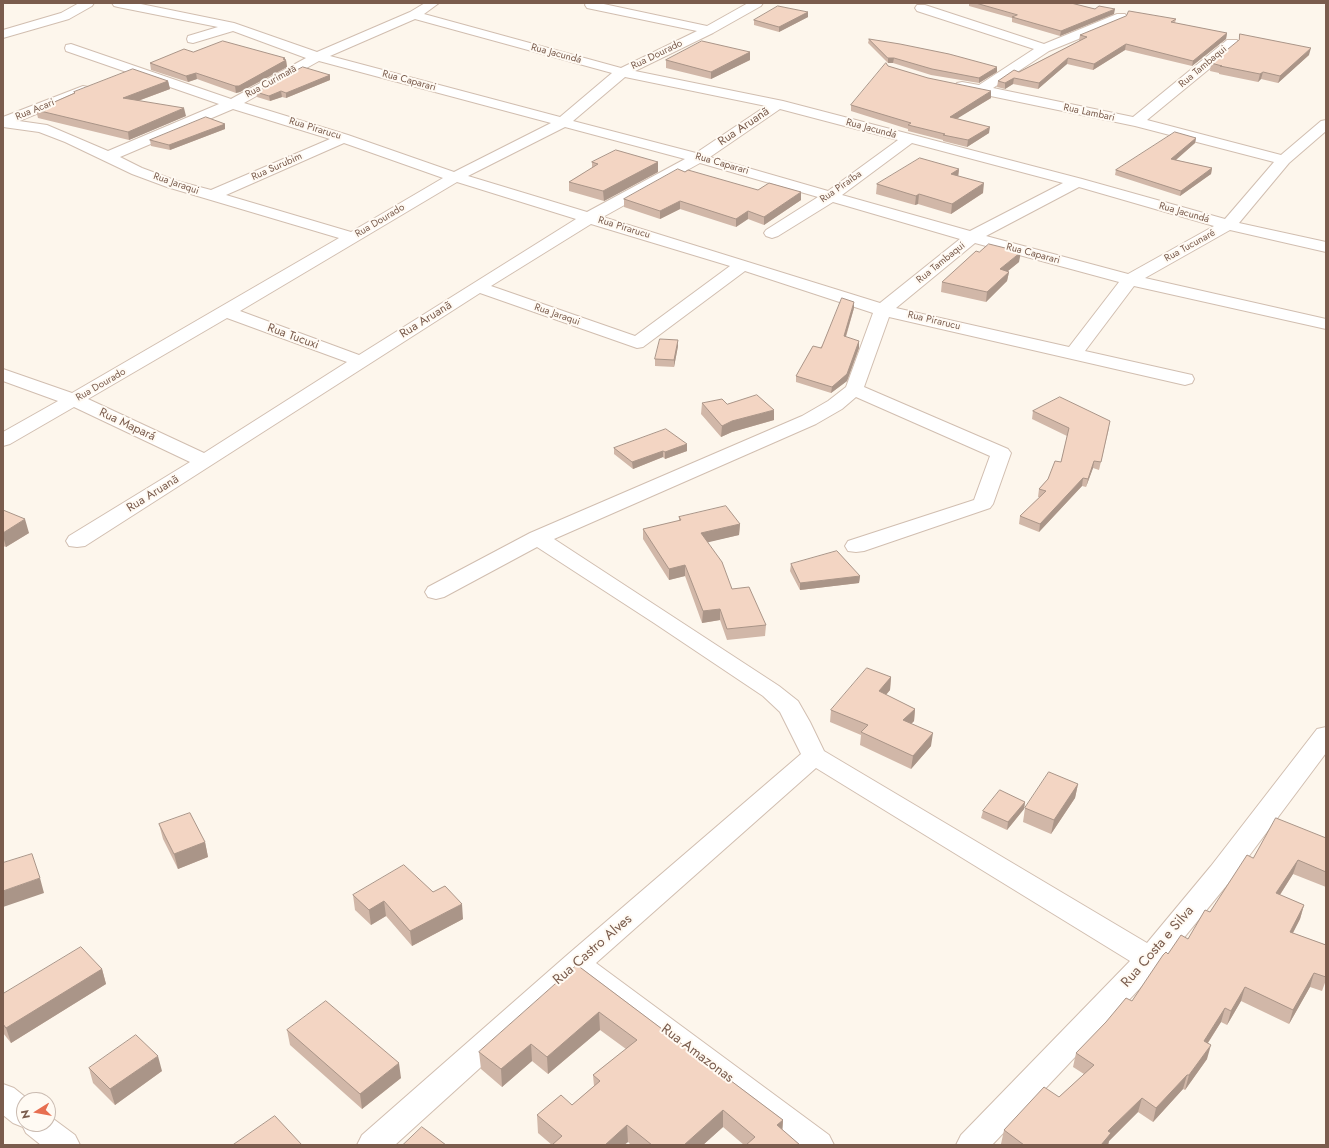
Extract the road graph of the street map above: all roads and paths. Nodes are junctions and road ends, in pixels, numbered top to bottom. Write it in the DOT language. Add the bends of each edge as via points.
graph roads {
  1 [pos="88,3"];
  2 [pos="118,3"];
  3 [pos="433,3"];
  4 [pos="599,3"];
  5 [pos="757,3"];
  6 [pos="921,8"];
  7 [pos="414,15"];
  8 [pos="1121,17"];
  9 [pos="234,27"];
  10 [pos="709,30"];
  11 [pos="3,34"];
  12 [pos="193,39"];
  13 [pos="1232,43"];
  14 [pos="71,48"];
  15 [pos="1044,48"];
  16 [pos="317,56"];
  17 [pos="622,72"];
  18 [pos="951,84"];
  19 [pos="97,85"];
  20 [pos="981,90"];
  21 [pos="232,104"];
  22 [pos="778,104"];
  23 [pos="1136,122"];
  24 [pos="3,123"];
  25 [pos="562,123"];
  26 [pos="1326,124"];
  27 [pos="343,138"];
  28 [pos="908,139"];
  29 [pos="107,158"];
  30 [pos="698,158"];
  31 [pos="1284,160"];
  32 [pos="455,177"];
  33 [pos="1077,182"];
  34 [pos="211,196"];
  35 [pos="831,196"];
  36 [pos="589,218"];
  37 [pos="1228,225"];
  38 [pos="772,233"];
  39 [pos="352,237"];
  40 [pos="972,237"];
  41 [pos="1326,247"];
  42 [pos="743,265"];
  43 [pos="1130,280"];
  44 [pos="478,287"];
  45 [pos="883,310"];
  46 [pos="226,312"];
  47 [pos="1326,324"];
  48 [pos="1074,353"];
  49 [pos="360,361"];
  50 [pos="3,375"];
  51 [pos="1185,379"];
  52 [pos="854,389"];
  53 [pos="74,400"];
  54 [pos="3,440"];
  55 [pos="205,461"];
  56 [pos="538,538"];
  57 [pos="77,541"];
  58 [pos="856,546"];
  59 [pos="436,592"];
  60 [pos="1326,735"];
  61 [pos="814,756"];
  62 [pos="1150,959"];
  63 [pos="576,964"];
  64 [pos="3,1097"];
  65 [pos="16,1108"];
  66 [pos="47,1132"];
  67 [pos="64,1145"];
  68 [pos="374,1145"];
  69 [pos="818,1145"];
  70 [pos="972,1145"];
  1 -- 11 [label="street" via="65,16"];
  2 -- 9 [label="street, Rua Caparari"];
  3 -- 7 [label="street, Rua Curimatã"];
  4 -- 10 [label="street" via="591,5"];
  5 -- 10 [label="street, Rua Dourado"];
  6 -- 15 [label="street"];
  7 -- 16 [label="street, Rua Curimatã"];
  7 -- 17 [label="street, Rua Jacundá"];
  8 -- 15 [label="street"];
  9 -- 12 [label="street"];
  9 -- 16 [label="street, Rua Caparari"];
  10 -- 17 [label="street, Rua Dourado"];
  13 -- 23 [label="street, Rua Tambaqui"];
  14 -- 21 [label="street, Rua Pirarucu" via="126,73"];
  15 -- 20 [label="street"];
  16 -- 21 [label="street, Rua Curimatã"];
  16 -- 25 [label="street, Rua Caparari"];
  17 -- 22 [label="street, Rua Jacundá"];
  17 -- 25 [label="street, Rua Dourado"];
  18 -- 20 [label="street, Rua Lambari"];
  19 -- 24 [label="street, Rua Acari"];
  20 -- 23 [label="street, Rua Lambari"];
  21 -- 27 [label="street, Rua Pirarucu"];
  21 -- 29 [label="street, Rua Curimatã"];
  22 -- 28 [label="street, Rua Jacundá"];
  22 -- 30 [label="street, Rua Aruanã"];
  23 -- 31 [label="street, Rua Lambari"];
  24 -- 29 [label="street, Rua Jaraqui" via="42,128"];
  25 -- 30 [label="street, Rua Caparari"];
  25 -- 32 [label="street, Rua Dourado"];
  26 -- 31 [label="street, Rua Tucunaré"];
  27 -- 32 [label="street, Rua Pirarucu"];
  27 -- 34 [label="street, Rua Surubim"];
  28 -- 33 [label="street, Rua Jacundá"];
  28 -- 35 [label="street, Rua Piraíba"];
  29 -- 34 [label="street, Rua Jaraqui"];
  30 -- 35 [label="street, Rua Caparari"];
  30 -- 36 [label="street, Rua Aruanã"];
  31 -- 37 [label="street, Rua Tucunaré"];
  32 -- 36 [label="street, Rua Pirarucu"];
  32 -- 39 [label="street, Rua Dourado"];
  33 -- 37 [label="street, Rua Jacundá"];
  33 -- 40 [label="street, Rua Tambaqui"];
  34 -- 39 [label="street, Rua Jaraqui"];
  35 -- 38 [label="street, Rua Piraíba"];
  35 -- 40 [label="street, Rua Caparari"];
  36 -- 42 [label="street, Rua Pirarucu"];
  36 -- 44 [label="street, Rua Aruanã"];
  37 -- 41 [label="street, Rua Jacundá"];
  37 -- 43 [label="street, Rua Tucunaré"];
  39 -- 46 [label="street, Rua Dourado"];
  40 -- 43 [label="street, Rua Caparari"];
  40 -- 45 [label="street, Rua Tambaqui"];
  42 -- 44 [label="street, Rua Jaraqui" via="637,343"];
  42 -- 45 [label="street, Rua Pirarucu"];
  43 -- 47 [label="street, Rua Caparari"];
  43 -- 48 [label="street, Rua Tucunaré"];
  44 -- 49 [label="street, Rua Aruanã"];
  45 -- 48 [label="street, Rua Pirarucu"];
  45 -- 52 [label="street"];
  46 -- 49 [label="street, Rua Tucuxi"];
  46 -- 53 [label="street, Rua Dourado"];
  48 -- 51 [label="street, Rua Pirarucu"];
  49 -- 55 [label="street, Rua Aruanã"];
  50 -- 53 [label="street, Rua Mapará"];
  52 -- 56 [label="street" via="836,405 809,420"];
  52 -- 58 [label="street" via="1001,453 984,504"];
  53 -- 54 [label="street, Rua Dourado"];
  53 -- 55 [label="street, Rua Mapará"];
  55 -- 57 [label="street, Rua Aruanã"];
  56 -- 59 [label="street"];
  56 -- 61 [label="street" via="771,691 789,707"];
  60 -- 62 [label="street, Rua Costa e Silva" via="1221,873"];
  61 -- 62 [label="street"];
  61 -- 63 [label="street, Rua Castro Alves"];
  62 -- 70 [label="street, Rua Costa e Silva"];
  63 -- 68 [label="street, Rua Castro Alves"];
  63 -- 69 [label="street, Rua Amazonas"];
  64 -- 65 [label="street"];
  66 -- 67 [label="street"];
}
